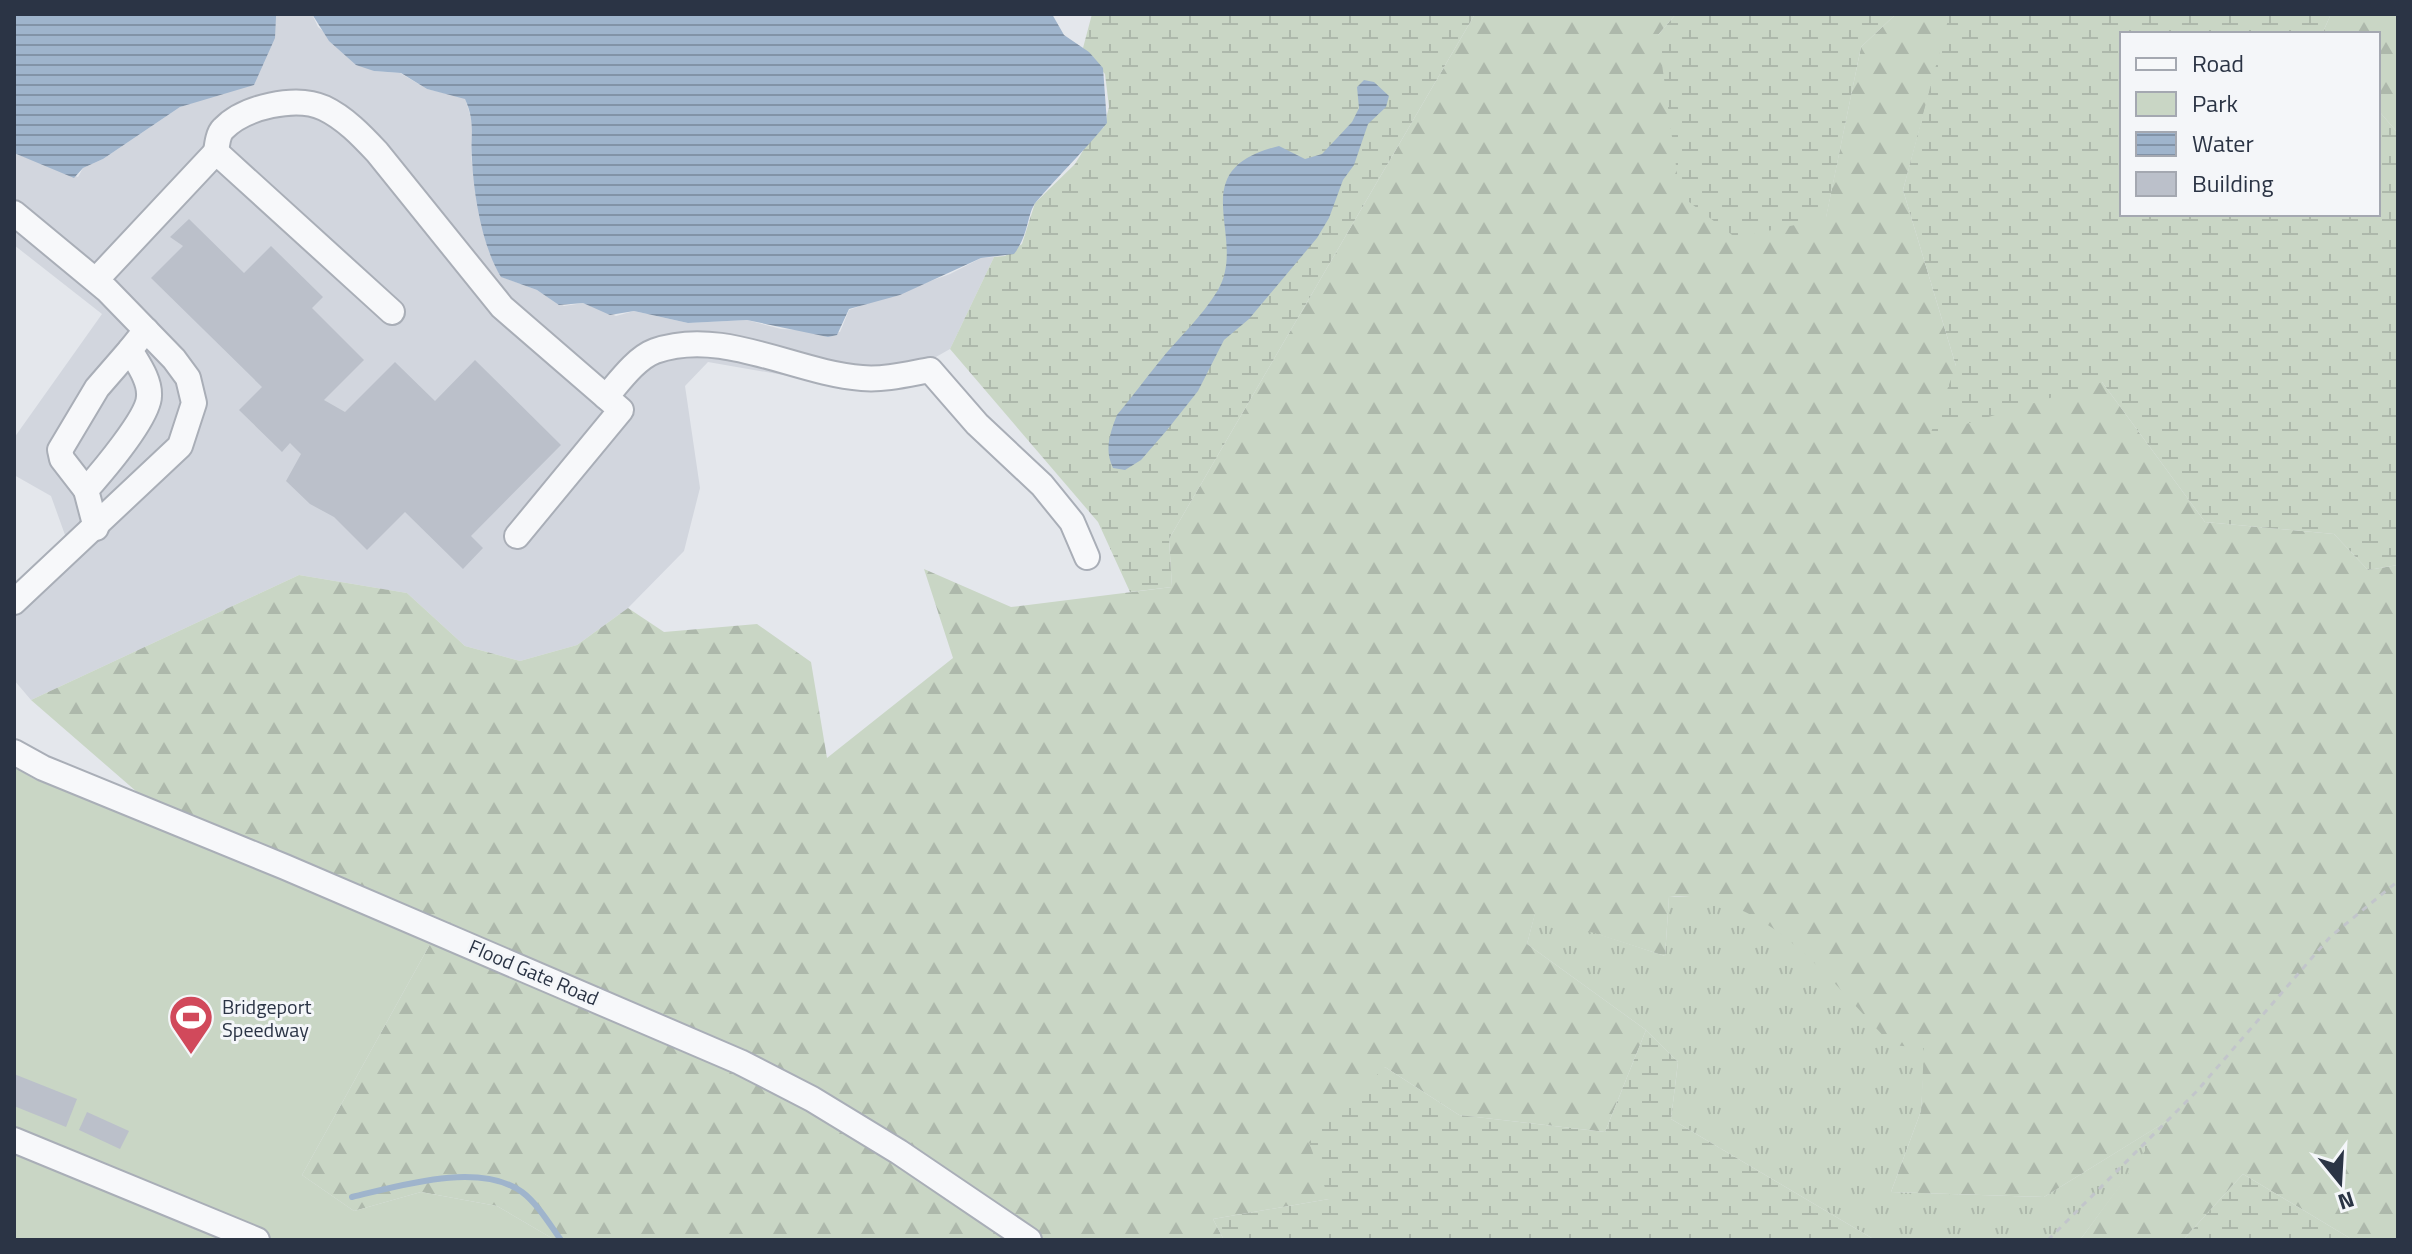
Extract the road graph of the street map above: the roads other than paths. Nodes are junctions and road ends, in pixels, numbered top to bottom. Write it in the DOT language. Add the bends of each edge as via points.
graph roads {
  1 [pos="216,152"];
  2 [pos="14,213"];
  3 [pos="96,280"];
  4 [pos="392,312"];
  5 [pos="146,330"];
  6 [pos="130,350"];
  7 [pos="606,397"];
  8 [pos="86,490"];
  9 [pos="96,528"];
  10 [pos="517,536"];
  11 [pos="1087,557"];
  12 [pos="14,602"];
  13 [pos="14,752"];
  14 [pos="14,1140"];
  15 [pos="257,1240"];
  16 [pos="1029,1240"];
  1 -- 3 [label="street"];
  1 -- 4 [label="street"];
  1 -- 7 [label="street" via="221,131 236,120 278,103 322,107 377,152 502,307"];
  2 -- 3 [label="street"];
  3 -- 5 [label="street"];
  5 -- 6 [label="street"];
  5 -- 9 [label="street" via="188,378 194,403 190,424 180,446"];
  6 -- 8 [label="street" via="150,398"];
  6 -- 8 [label="street" via="97,388 60,450"];
  7 -- 10 [label="street" via="621,410"];
  7 -- 11 [label="street" via="654,351 696,346 717,345 863,378 930,370 977,424 1042,485 1072,522"];
  8 -- 9 [label="street"];
  9 -- 12 [label="street"];
  13 -- 16 [label="street, Flood Gate Road" via="740,1062 899,1152"];
  14 -- 15 [label="street"];
}
